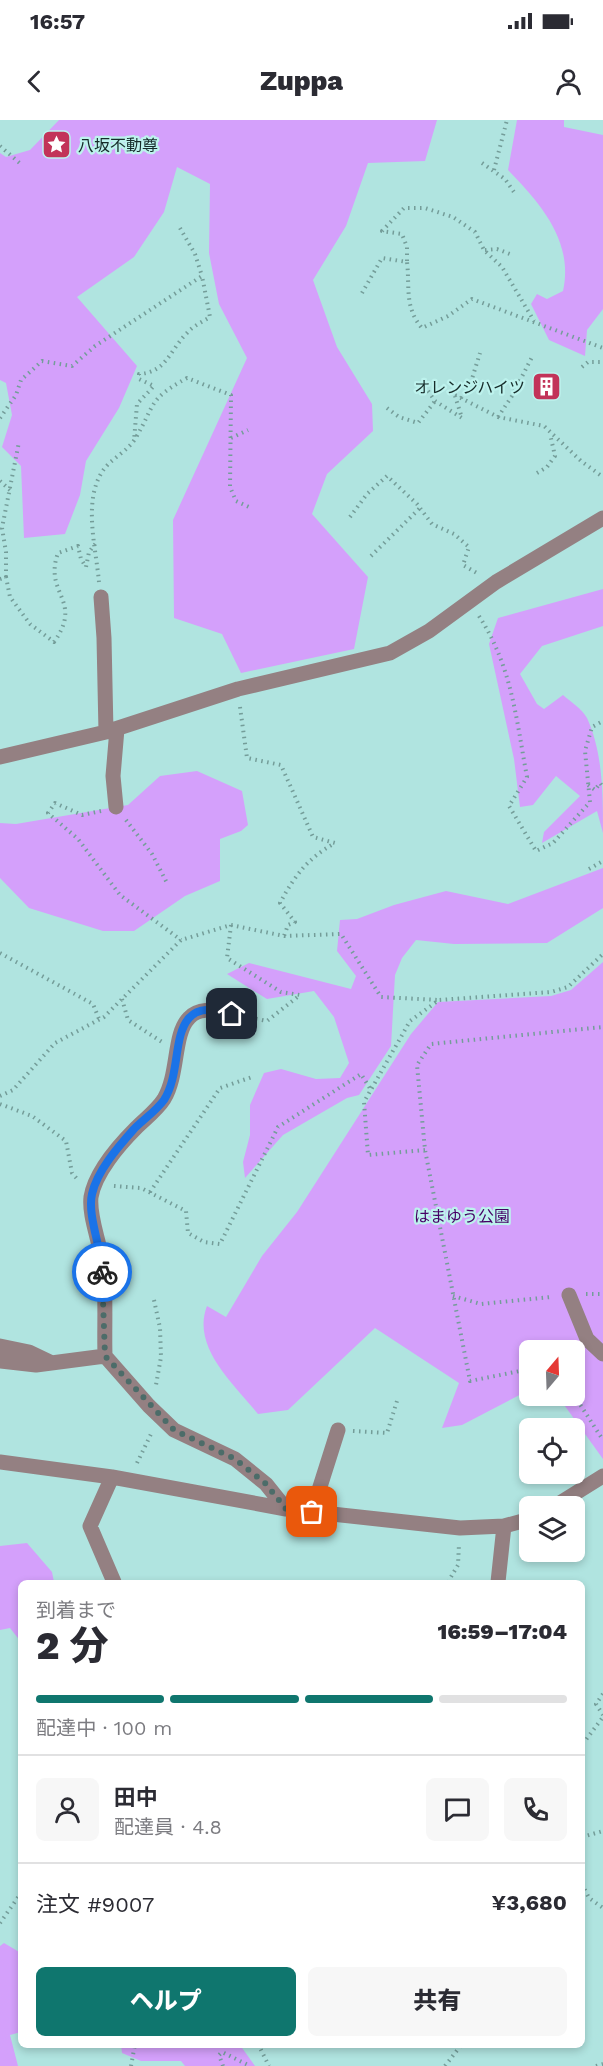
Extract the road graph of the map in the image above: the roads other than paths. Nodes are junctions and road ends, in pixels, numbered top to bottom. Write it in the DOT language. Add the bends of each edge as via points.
graph roads {
  1 [pos="603,518"];
  2 [pos="101,597"];
  3 [pos="111,730"];
  4 [pos="0,757"];
  5 [pos="116,807"];
  6 [pos="232,1014"];
  7 [pos="569,1295"];
  8 [pos="0,1347"];
  9 [pos="603,1354"];
  10 [pos="105,1356"];
  11 [pos="0,1361"];
  12 [pos="52,1363"];
  13 [pos="338,1430"];
  14 [pos="0,1462"];
  15 [pos="603,1476"];
  16 [pos="112,1477"];
  17 [pos="571,1496"];
  18 [pos="286,1509"];
  19 [pos="312,1512"];
  20 [pos="519,1522"];
  21 [pos="504,1526"];
  22 [pos="113,1580"];
  23 [pos="498,1580"];
  1 -- 3 [label="street" via="390,653 238,689"];
  2 -- 3 [label="street"];
  3 -- 4 [label="street"];
  3 -- 5 [label="street"];
  6 -- 10 [label="street" via="204,1009 190,1016 180,1031 179,1053 163,1100 134,1130 98,1178 91,1197 102,1257"];
  7 -- 9 [label="street" via="587,1339"];
  8 -- 12 [label="street" via="29,1352"];
  10 -- 12 [label="street"];
  10 -- 18 [label="street" via="174,1430 235,1459 266,1484"];
  11 -- 12 [label="street"];
  13 -- 19 [label="street"];
  14 -- 16 [label="street"];
  15 -- 17 [label="street"];
  16 -- 18 [label="street"];
  16 -- 22 [label="street" via="90,1526"];
  18 -- 19 [label="street"];
  19 -- 21 [label="street" via="460,1528"];
  20 -- 21 [label="street"];
  21 -- 23 [label="street"];
}
